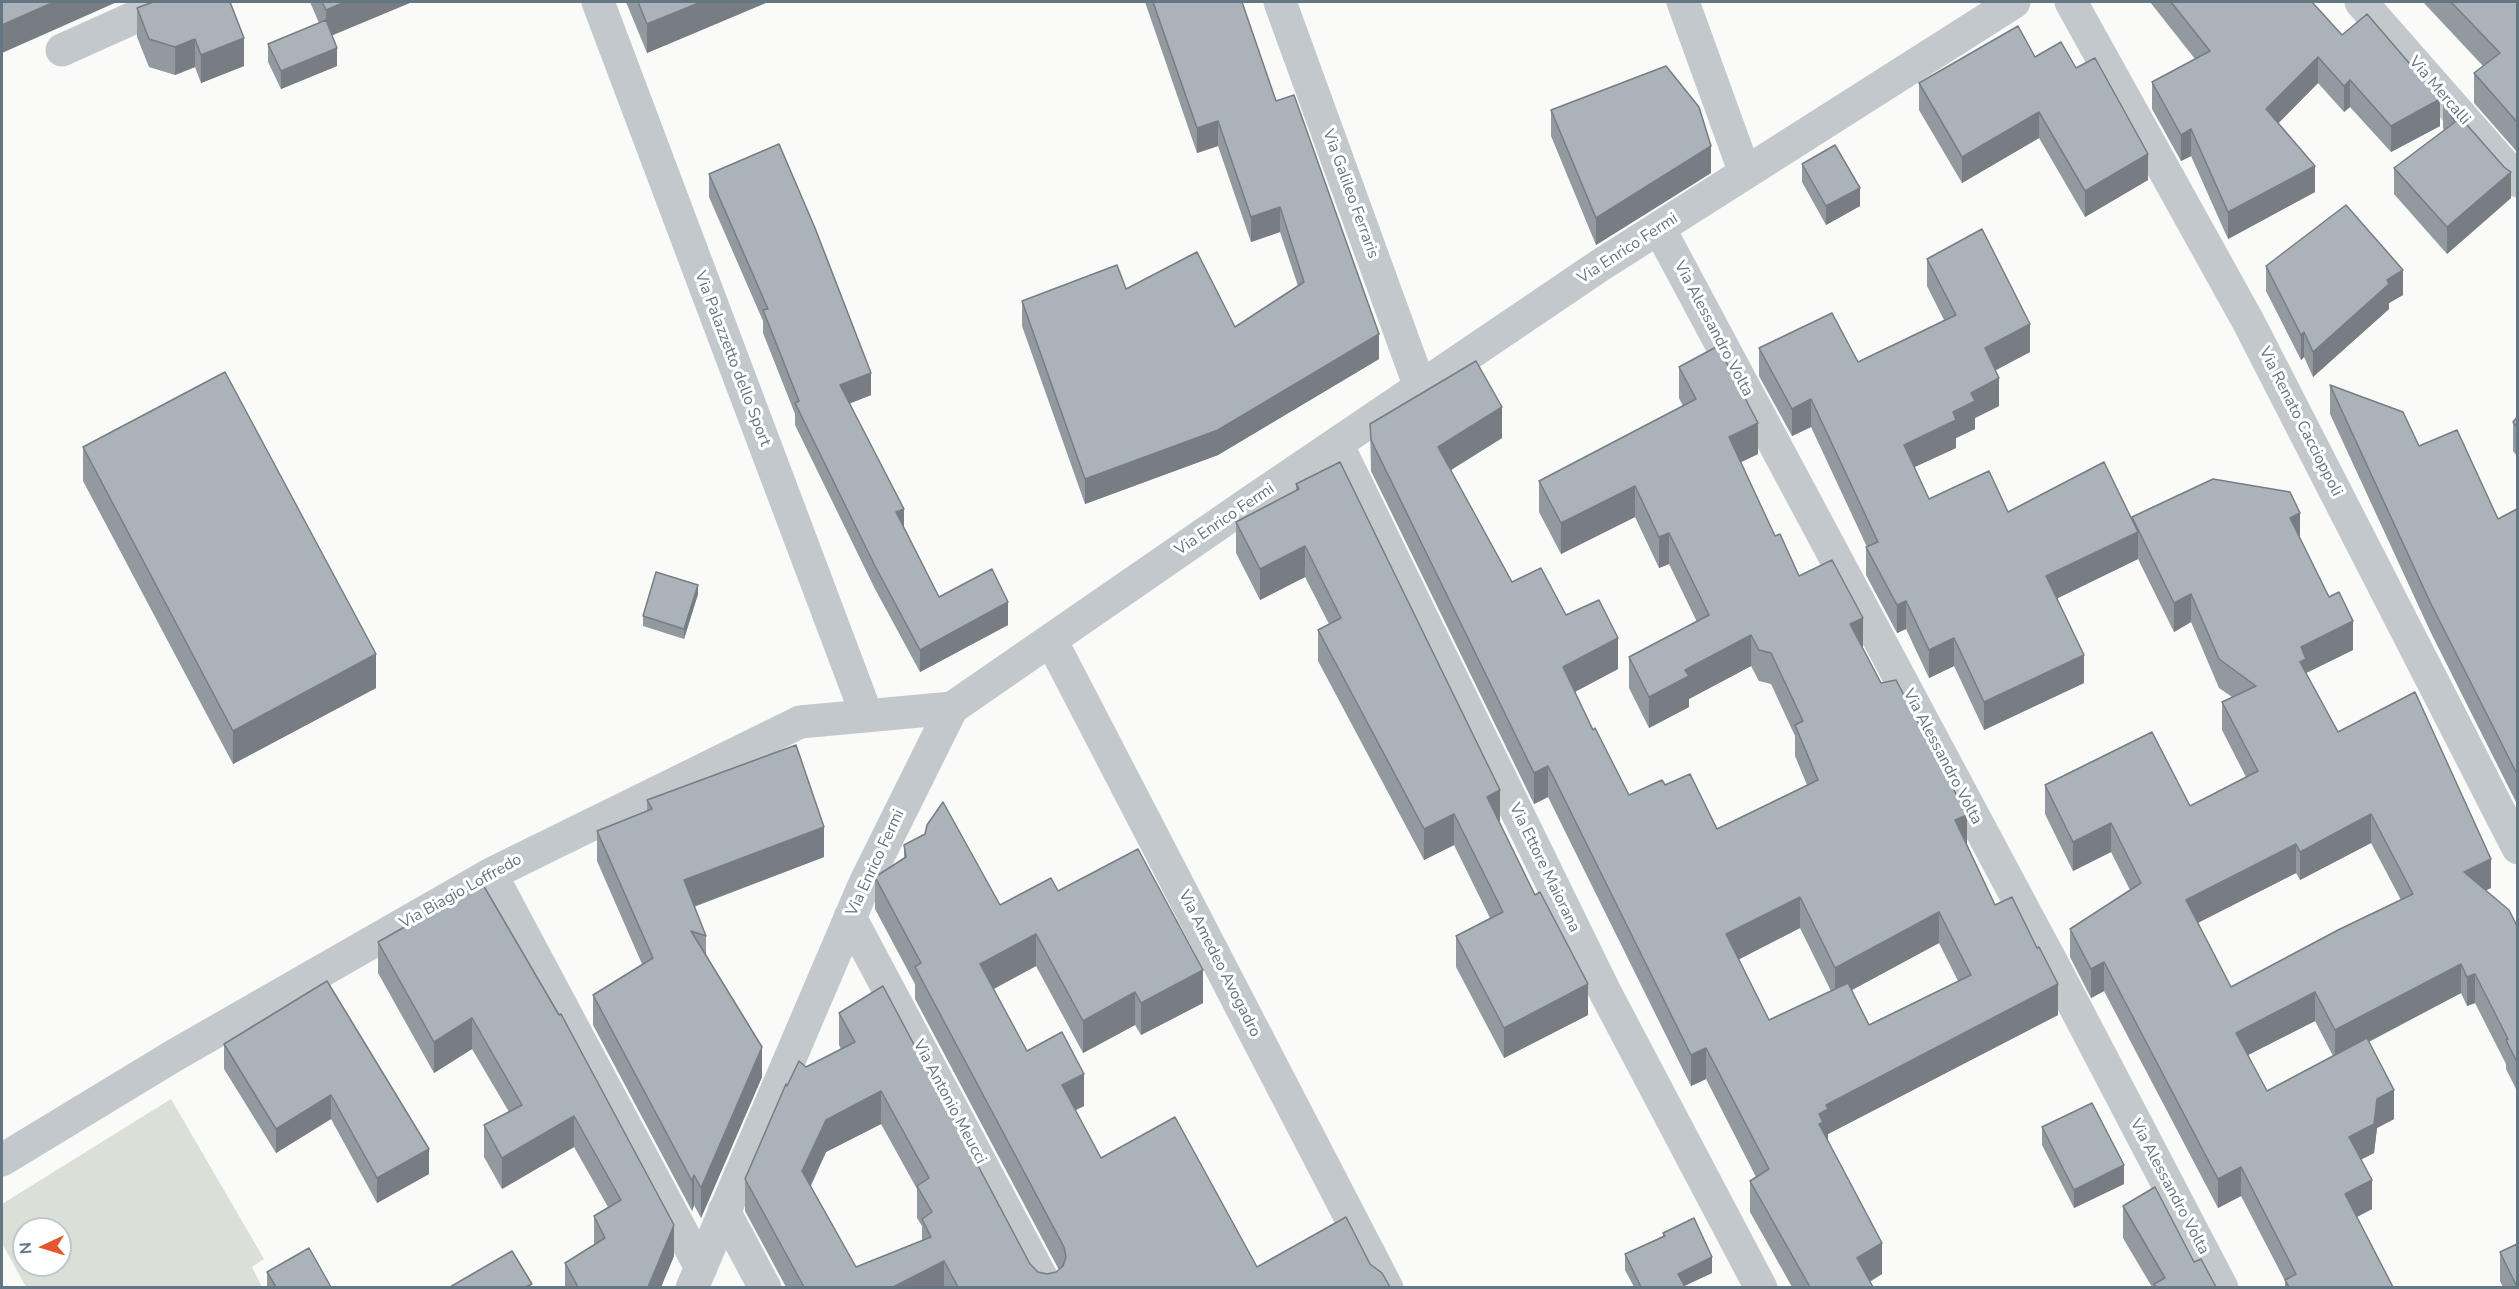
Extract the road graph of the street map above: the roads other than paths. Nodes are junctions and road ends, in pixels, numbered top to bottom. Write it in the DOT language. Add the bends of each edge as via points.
graph roads {
  1 [pos="169,2"];
  2 [pos="598,2"];
  3 [pos="1280,2"];
  4 [pos="1683,2"];
  5 [pos="2014,2"];
  6 [pos="2071,2"];
  7 [pos="2361,2"];
  8 [pos="62,50"];
  9 [pos="1745,173"];
  10 [pos="2517,181"];
  11 [pos="1659,228"];
  12 [pos="1420,387"];
  13 [pos="1337,444"];
  14 [pos="1051,640"];
  15 [pos="952,708"];
  16 [pos="867,716"];
  17 [pos="2517,848"];
  18 [pos="491,873"];
  19 [pos="850,917"];
  20 [pos="2,1160"];
  21 [pos="724,1211"];
  22 [pos="697,1277"];
  23 [pos="765,1287"];
  24 [pos="1047,1287"];
  25 [pos="1387,1287"];
  26 [pos="1761,1287"];
  27 [pos="2222,1287"];
  1 -- 8 [label="street"];
  2 -- 16 [label="street, Via Palazzetto dello Sport"];
  3 -- 12 [label="street, Via Galileo Ferraris"];
  4 -- 9 [label="street"];
  5 -- 9 [label="street, Via Enrico Fermi"];
  6 -- 17 [label="street, Via Renato Caccioppoli" via="2249,323"];
  7 -- 10 [label="street, Via Mercalli"];
  9 -- 11 [label="street, Via Enrico Fermi"];
  11 -- 12 [label="street, Via Enrico Fermi"];
  11 -- 27 [label="street, Via Alessandro Volta"];
  12 -- 13 [label="street, Via Enrico Fermi"];
  13 -- 14 [label="street, Via Enrico Fermi"];
  13 -- 26 [label="street, Via Ettore Maiorana" via="1605,993"];
  14 -- 15 [label="street, Via Enrico Fermi"];
  14 -- 25 [label="street, Via Amedeo Avogadro"];
  15 -- 16 [label="street, Via Biagio Loffredo"];
  15 -- 19 [label="street, Via Enrico Fermi"];
  16 -- 18 [label="street, Via Biagio Loffredo" via="800,723"];
  18 -- 20 [label="street, Via Biagio Loffredo"];
  18 -- 22 [label="street, Via Enrico Fermi"];
  19 -- 21 [label="street, Via Enrico Fermi"];
  19 -- 24 [label="street, Via Antonio Meucci"];
  21 -- 22 [label="street, Via Enrico Fermi"];
  21 -- 23 [label="street"];
}
